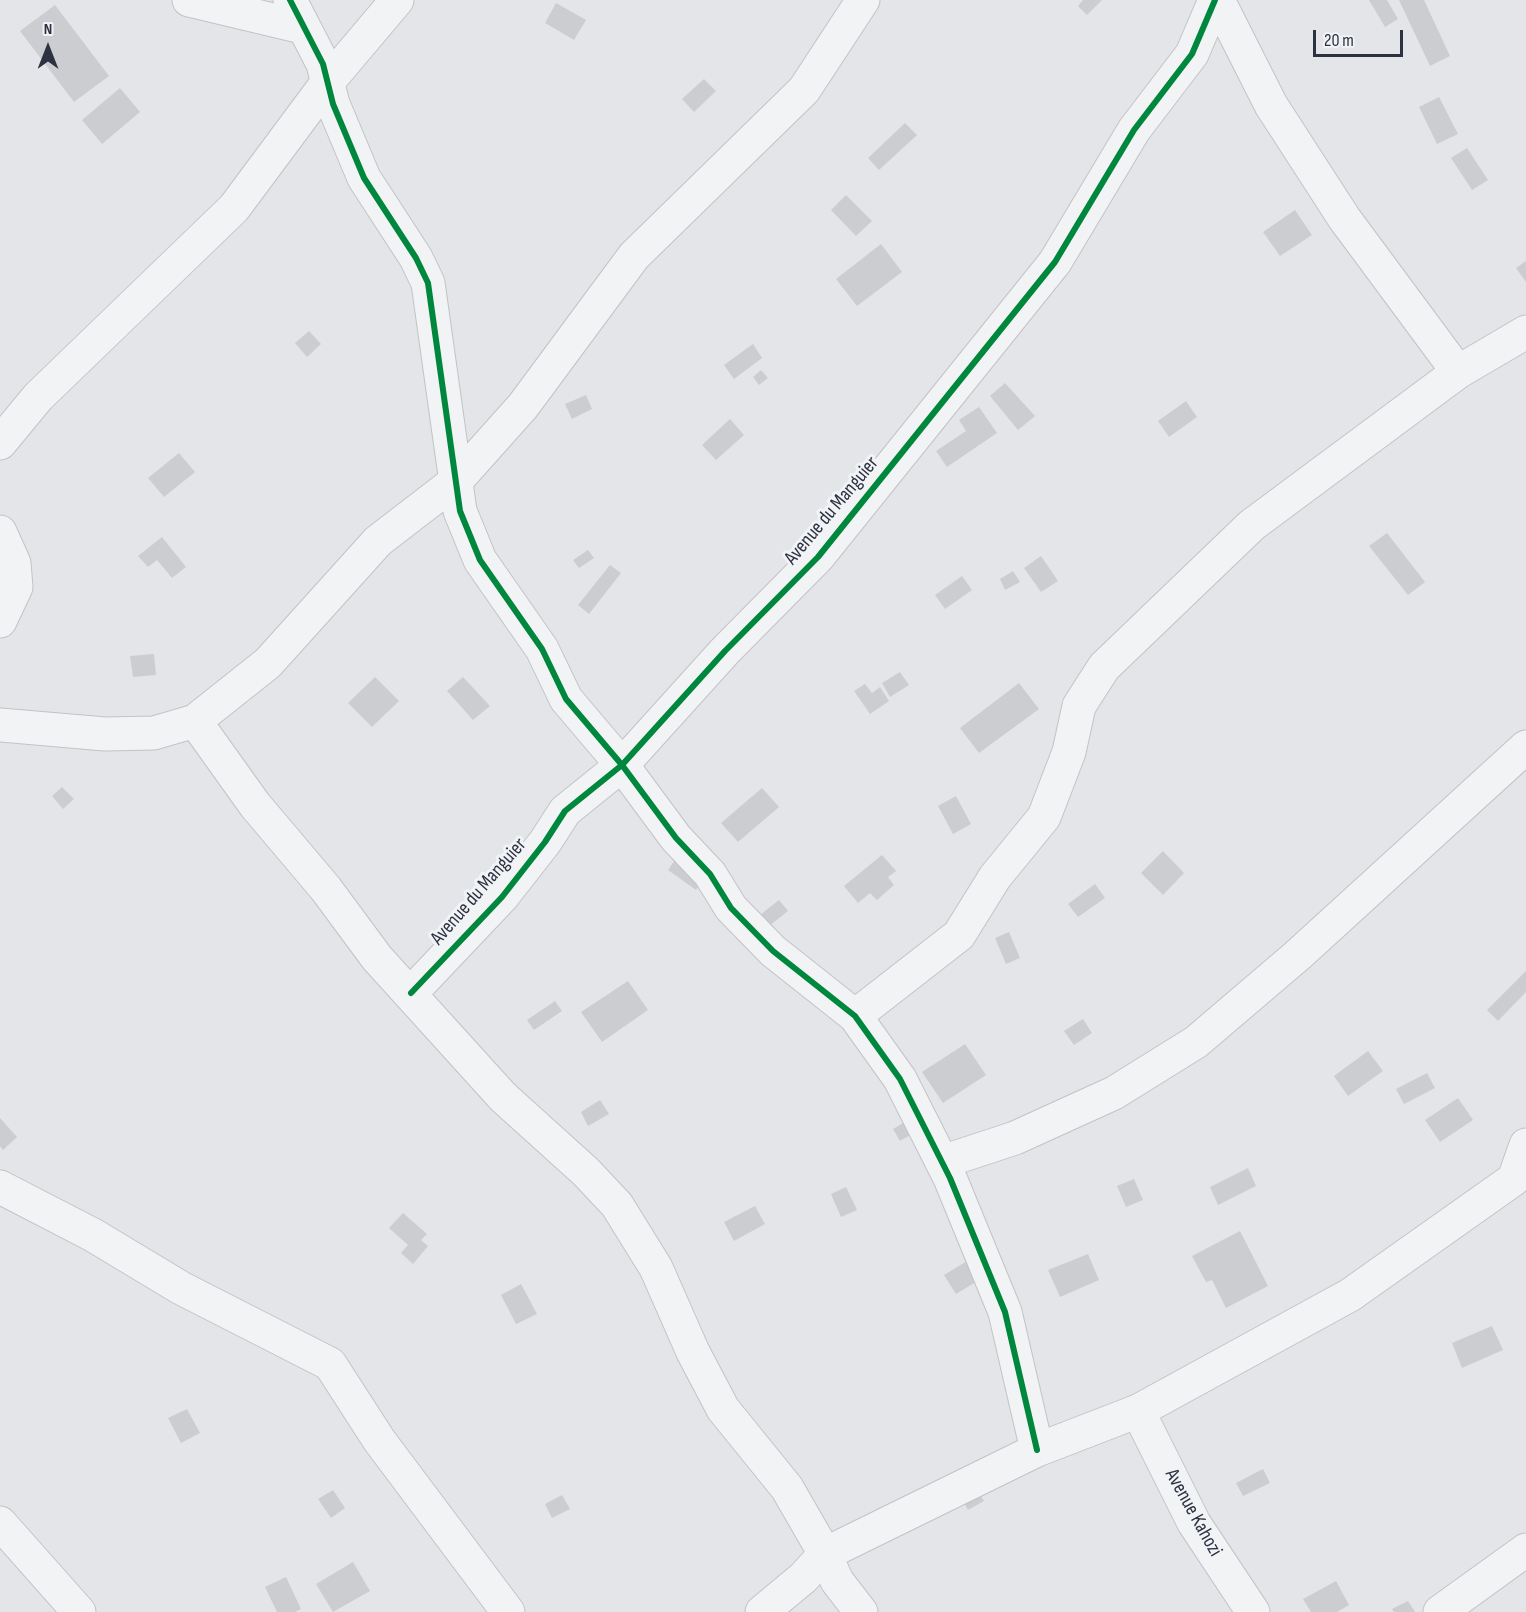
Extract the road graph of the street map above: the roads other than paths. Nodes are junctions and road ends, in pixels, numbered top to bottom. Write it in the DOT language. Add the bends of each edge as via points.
graph roads {
  1 [pos="189,0"];
  2 [pos="397,0"];
  3 [pos="863,0"];
  4 [pos="1217,0"];
  5 [pos="296,13"];
  6 [pos="327,83"];
  7 [pos="1526,332"];
  8 [pos="1458,372"];
  9 [pos="0,443"];
  10 [pos="456,481"];
  11 [pos="0,532"];
  12 [pos="0,621"];
  13 [pos="195,721"];
  14 [pos="0,725"];
  15 [pos="1526,747"];
  16 [pos="622,765"];
  17 [pos="411,993"];
  18 [pos="855,1016"];
  19 [pos="1526,1145"];
  20 [pos="942,1162"];
  21 [pos="0,1187"];
  22 [pos="1138,1411"];
  23 [pos="1037,1450"];
  24 [pos="0,1523"];
  25 [pos="1526,1550"];
  26 [pos="825,1554"];
  27 [pos="79,1612"];
  28 [pos="508,1612"];
  29 [pos="762,1612"];
  30 [pos="861,1612"];
  31 [pos="1253,1612"];
  32 [pos="1440,1612"];
  1 -- 5 [label="street"];
  2 -- 6 [label="street"];
  3 -- 10 [label="street" via="804,90 634,256 523,406"];
  4 -- 8 [label="street" via="1271,105 1344,218"];
  4 -- 16 [label="street, Avenue du Manguier" via="1192,54 1134,130 1055,262 818,557 725,651"];
  5 -- 6 [label="street" via="323,64"];
  6 -- 9 [label="street" via="234,208 38,397"];
  6 -- 10 [label="street" via="364,178 428,283"];
  7 -- 8 [label="street"];
  8 -- 18 [label="street" via="1252,525 1104,667 1079,706 1069,752 1044,817 995,877 958,935"];
  10 -- 13 [label="street" via="378,541 268,663"];
  10 -- 16 [label="street" via="460,511 480,560 542,649 566,699"];
  11 -- 12 [label="street" via="14,563 16,587"];
  13 -- 14 [label="street" via="154,733 105,734"];
  13 -- 17 [label="street" via="255,805 326,889 377,958"];
  15 -- 20 [label="street" via="1298,955 1196,1042 1114,1094 1015,1138"];
  16 -- 17 [label="street, Avenue du Manguier" via="565,811 501,897"];
  16 -- 18 [label="street" via="676,838 710,874 731,908 773,951"];
  17 -- 26 [label="street" via="502,1097 617,1205 656,1268 723,1409 787,1488"];
  18 -- 20 [label="street" via="900,1079"];
  19 -- 22 [label="street" via="1514,1179 1350,1295"];
  20 -- 23 [label="street" via="1005,1312"];
  21 -- 28 [label="street" via="93,1235 181,1288 330,1364 380,1440"];
  22 -- 23 [label="street"];
  22 -- 31 [label="street, Avenue Kahozi" via="1194,1523"];
  23 -- 26 [label="street"];
  24 -- 27 [label="street"];
  25 -- 32 [label="street"];
  26 -- 29 [label="street"];
  26 -- 30 [label="street" via="837,1581"];
}
